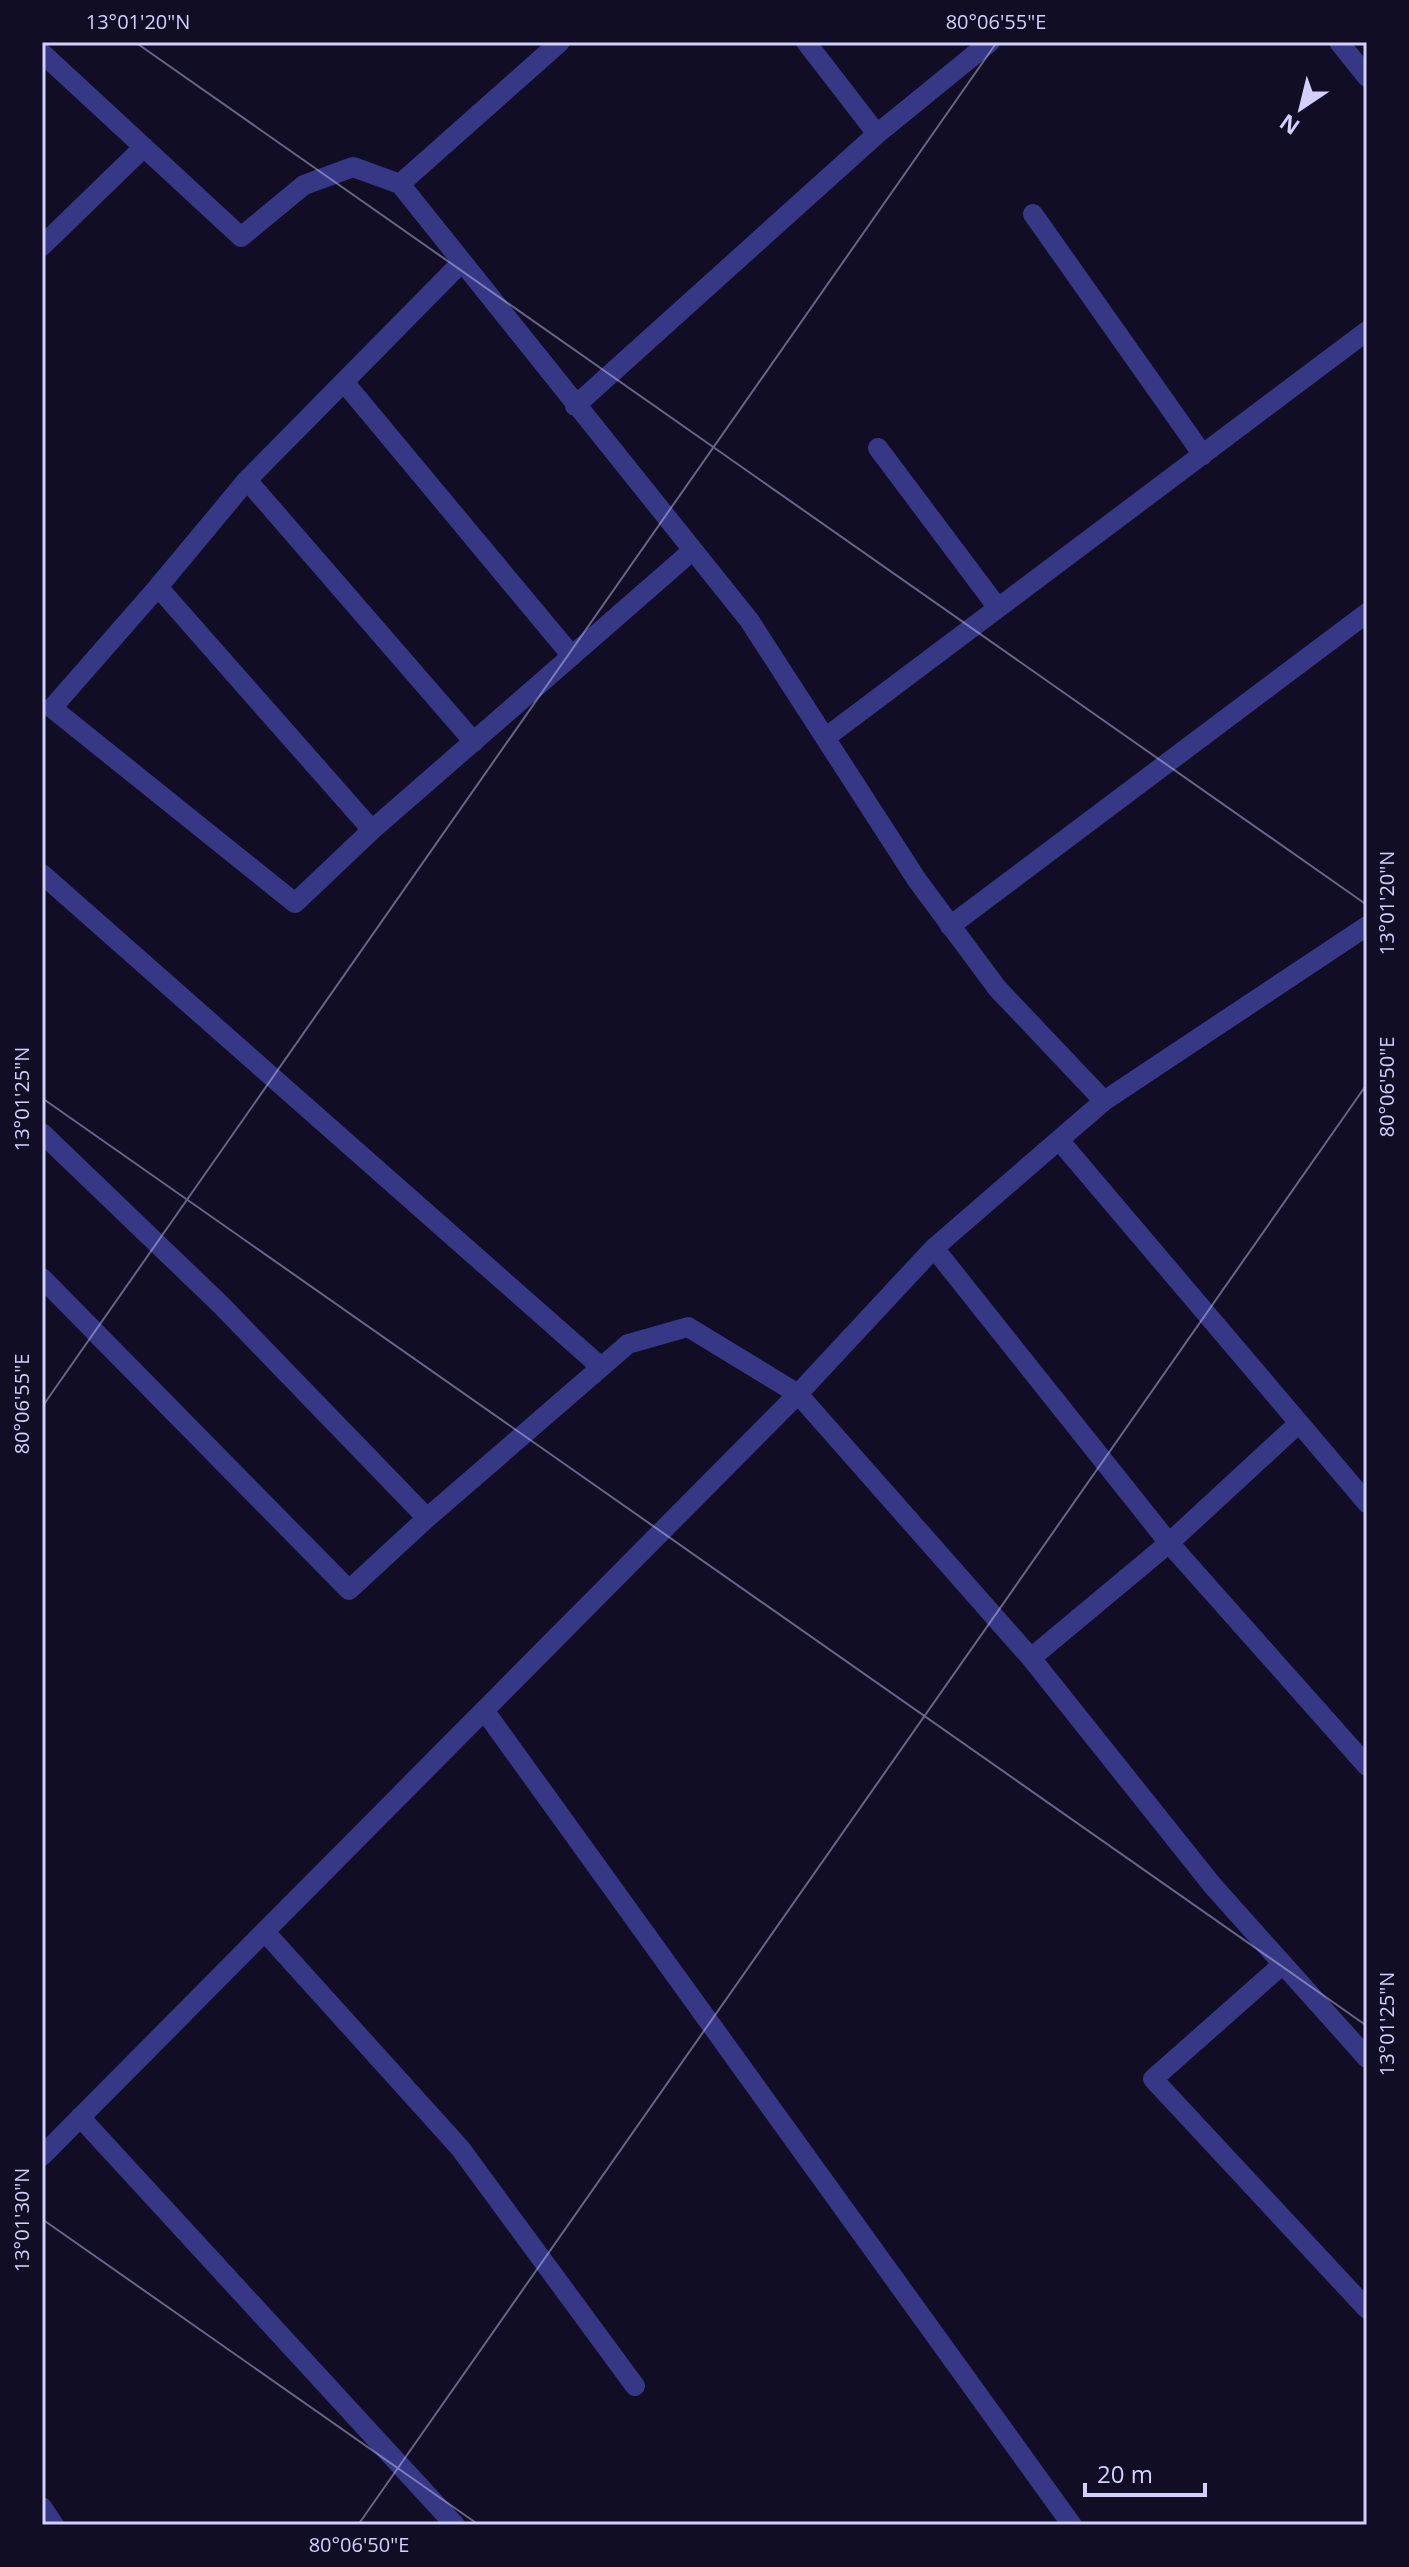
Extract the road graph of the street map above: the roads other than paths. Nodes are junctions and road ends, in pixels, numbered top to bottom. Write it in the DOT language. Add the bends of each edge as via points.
graph roads {
  1 [pos="560,42"];
  2 [pos="806,42"];
  3 [pos="990,42"];
  4 [pos="1339,42"];
  5 [pos="42,53"];
  6 [pos="1367,77"];
  7 [pos="877,134"];
  8 [pos="144,147"];
  9 [pos="400,184"];
  10 [pos="1033,214"];
  11 [pos="42,246"];
  12 [pos="462,262"];
  13 [pos="1367,331"];
  14 [pos="344,382"];
  15 [pos="575,406"];
  16 [pos="878,448"];
  17 [pos="1203,455"];
  18 [pos="247,480"];
  19 [pos="692,551"];
  20 [pos="158,587"];
  21 [pos="998,608"];
  22 [pos="1367,613"];
  23 [pos="572,656"];
  24 [pos="47,714"];
  25 [pos="825,738"];
  26 [pos="474,742"];
  27 [pos="372,830"];
  28 [pos="42,874"];
  29 [pos="950,926"];
  30 [pos="1367,926"];
  31 [pos="1104,1101"];
  32 [pos="42,1133"];
  33 [pos="1059,1140"];
  34 [pos="934,1248"];
  35 [pos="42,1278"];
  36 [pos="601,1367"];
  37 [pos="798,1394"];
  38 [pos="1299,1423"];
  39 [pos="1367,1503"];
  40 [pos="427,1518"];
  41 [pos="1169,1543"];
  42 [pos="1031,1658"];
  43 [pos="484,1710"];
  44 [pos="1367,1766"];
  45 [pos="265,1932"];
  46 [pos="1283,1964"];
  47 [pos="1367,2058"];
  48 [pos="80,2117"];
  49 [pos="42,2156"];
  50 [pos="1367,2309"];
  51 [pos="635,2386"];
  52 [pos="42,2507"];
  53 [pos="54,2525"];
  54 [pos="455,2525"];
  55 [pos="1072,2525"];
  1 -- 9 [label="street"];
  2 -- 7 [label="street"];
  3 -- 7 [label="street"];
  4 -- 6 [label="street"];
  5 -- 8 [label="street"];
  7 -- 15 [label="street"];
  8 -- 9 [label="street" via="241,237 304,185 353,167"];
  8 -- 11 [label="street"];
  9 -- 12 [label="street"];
  10 -- 17 [label="street"];
  12 -- 14 [label="street"];
  12 -- 15 [label="street"];
  13 -- 17 [label="street"];
  14 -- 18 [label="street"];
  14 -- 23 [label="street"];
  15 -- 19 [label="street"];
  16 -- 21 [label="street"];
  17 -- 21 [label="street"];
  18 -- 20 [label="street"];
  18 -- 26 [label="street"];
  19 -- 23 [label="street"];
  19 -- 25 [label="street" via="749,620"];
  20 -- 24 [label="street"];
  20 -- 27 [label="street"];
  21 -- 25 [label="street"];
  22 -- 29 [label="street"];
  23 -- 26 [label="street"];
  24 -- 27 [label="street" via="295,903"];
  25 -- 29 [label="street"];
  26 -- 27 [label="street"];
  28 -- 36 [label="street"];
  29 -- 31 [label="street" via="997,988"];
  30 -- 31 [label="street"];
  31 -- 33 [label="street"];
  32 -- 40 [label="street" via="220,1304"];
  33 -- 34 [label="street"];
  33 -- 38 [label="street"];
  34 -- 37 [label="street"];
  34 -- 41 [label="street"];
  35 -- 40 [label="street" via="349,1590"];
  36 -- 37 [label="street" via="628,1344 688,1327"];
  36 -- 40 [label="street"];
  37 -- 42 [label="street"];
  37 -- 43 [label="street"];
  38 -- 39 [label="street"];
  38 -- 41 [label="street"];
  41 -- 42 [label="street"];
  41 -- 44 [label="street"];
  42 -- 46 [label="street" via="1213,1886"];
  43 -- 45 [label="street"];
  43 -- 55 [label="street"];
  45 -- 48 [label="street"];
  45 -- 51 [label="street" via="460,2148"];
  46 -- 47 [label="street"];
  46 -- 50 [label="street" via="1153,2079"];
  48 -- 49 [label="street"];
  48 -- 54 [label="street"];
  52 -- 53 [label="street"];
}
